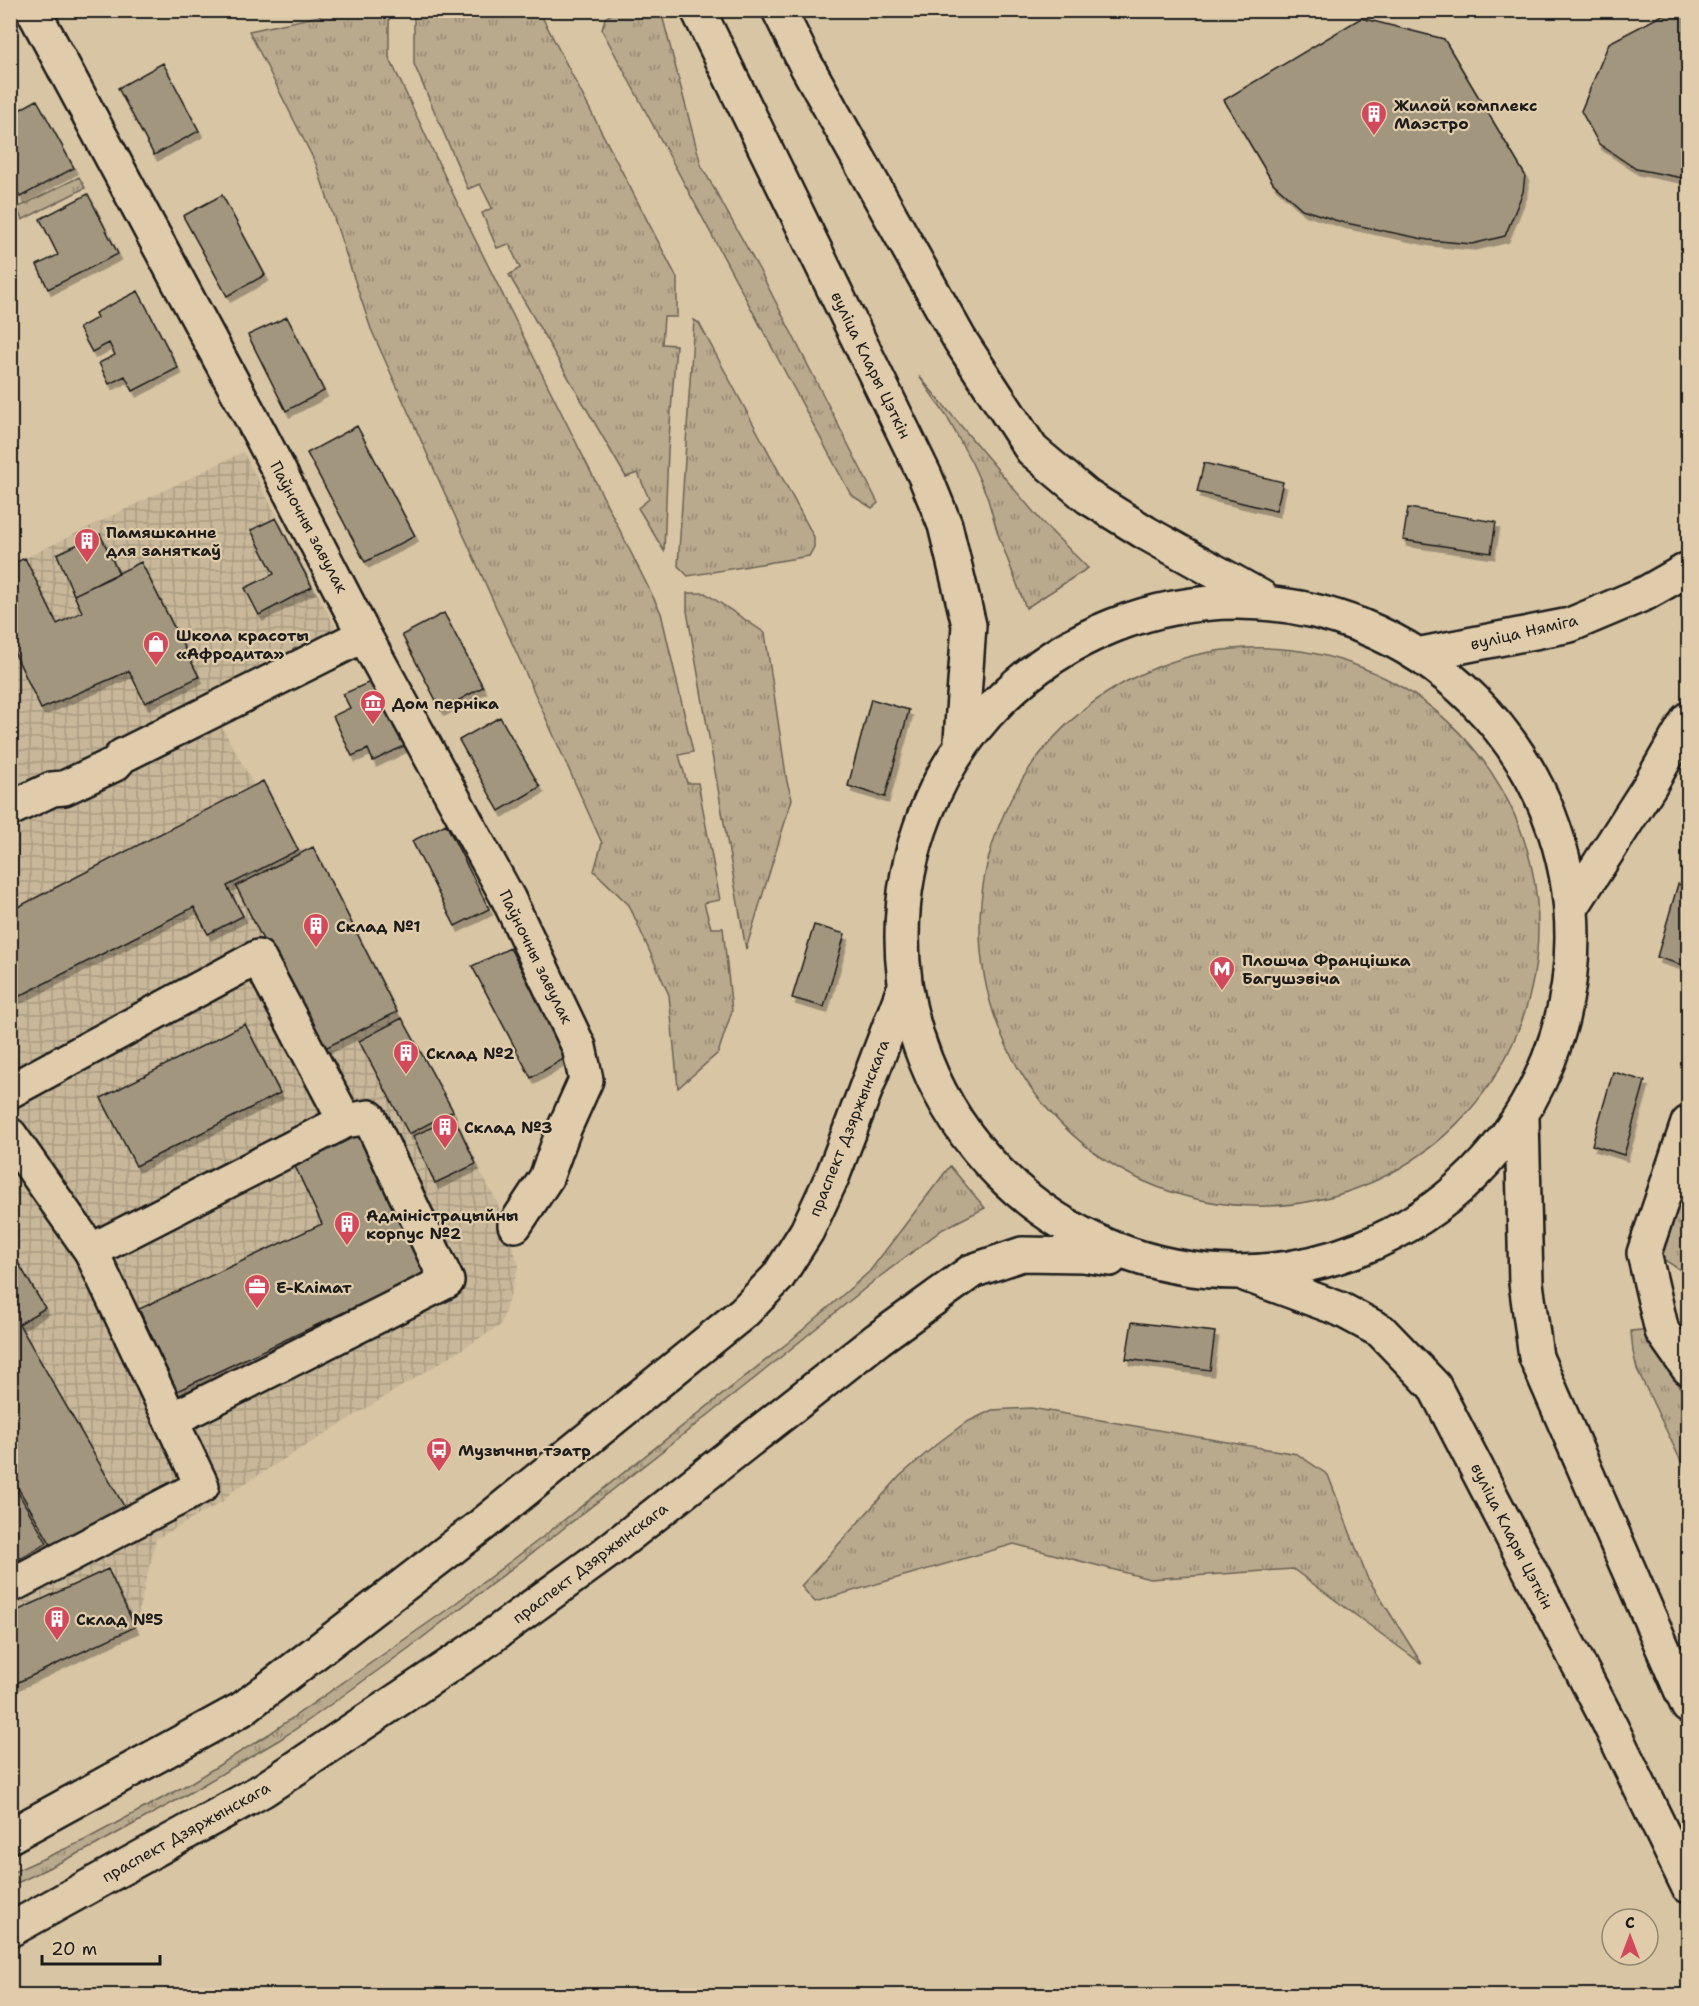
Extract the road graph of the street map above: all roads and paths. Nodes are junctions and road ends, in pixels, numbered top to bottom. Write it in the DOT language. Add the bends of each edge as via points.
graph roads {
  1 [pos="33,10"];
  2 [pos="698,10"];
  3 [pos="779,10"];
  4 [pos="1689,570"];
  5 [pos="1261,597"];
  6 [pos="364,635"];
  7 [pos="1422,654"];
  8 [pos="1689,719"];
  9 [pos="961,740"];
  10 [pos="10,809"];
  11 [pos="1573,905"];
  12 [pos="903,991"];
  13 [pos="10,1091"];
  14 [pos="1522,1118"];
  15 [pos="345,1121"];
  16 [pos="1689,1123"];
  17 [pos="10,1135"];
  18 [pos="515,1225"];
  19 [pos="91,1251"];
  20 [pos="1174,1270"];
  21 [pos="1245,1275"];
  22 [pos="1689,1368"];
  23 [pos="171,1420"];
  24 [pos="10,1586"];
  25 [pos="1689,1706"];
  26 [pos="10,1836"];
  27 [pos="1689,1886"];
  28 [pos="10,1930"];
  1 -- 6 [label="main road, Паўночны завулак"];
  2 -- 9 [label="main road, вуліца Клары Цэткін" via="920,465 945,525 969,625"];
  3 -- 5 [label="main road" via="960,340 1032,450 1088,497"];
  4 -- 7 [label="main road, вуліца Няміга" via="1570,625"];
  5 -- 7 [label="main road" via="1357,621"];
  5 -- 9 [label="main road" via="1116,621 1030,669"];
  6 -- 10 [label="main road" via="122,756 106,769"];
  6 -- 18 [label="main road, Паўночны завулак" via="508,898 579,1047 586,1080 546,1178"];
  7 -- 11 [label="main road" via="1497,721 1549,808"];
  8 -- 11 [label="main road"];
  9 -- 12 [label="main road" via="912,839 897,948"];
  11 -- 14 [label="main road" via="1572,980 1560,1031 1555,1051"];
  12 -- 20 [label="main road" via="934,1075 958,1120 994,1166 1065,1230"];
  12 -- 26 [label="main road, праспект Дзяржынскага" via="833,1175 807,1232 778,1277 744,1312 482,1525 242,1709"];
  13 -- 15 [label="main road" via="258,957"];
  14 -- 21 [label="main road" via="1449,1200 1363,1249"];
  14 -- 25 [label="main road" via="1526,1283 1536,1357"];
  15 -- 19 [label="main road"];
  15 -- 23 [label="main road" via="369,1117 447,1281"];
  16 -- 22 [label="main road" via="1644,1253 1662,1331"];
  17 -- 19 [label="main road"];
  19 -- 23 [label="main road"];
  20 -- 21 [label="main road"];
  20 -- 28 [label="main road, праспект Дзяржынскага" via="1083,1255 1022,1254 972,1271 878,1339 606,1553 474,1649 263,1790"];
  21 -- 27 [label="main road, вуліца Клары Цэткін" via="1340,1309 1381,1331 1434,1386"];
  23 -- 24 [label="main road" via="202,1486"];
}
